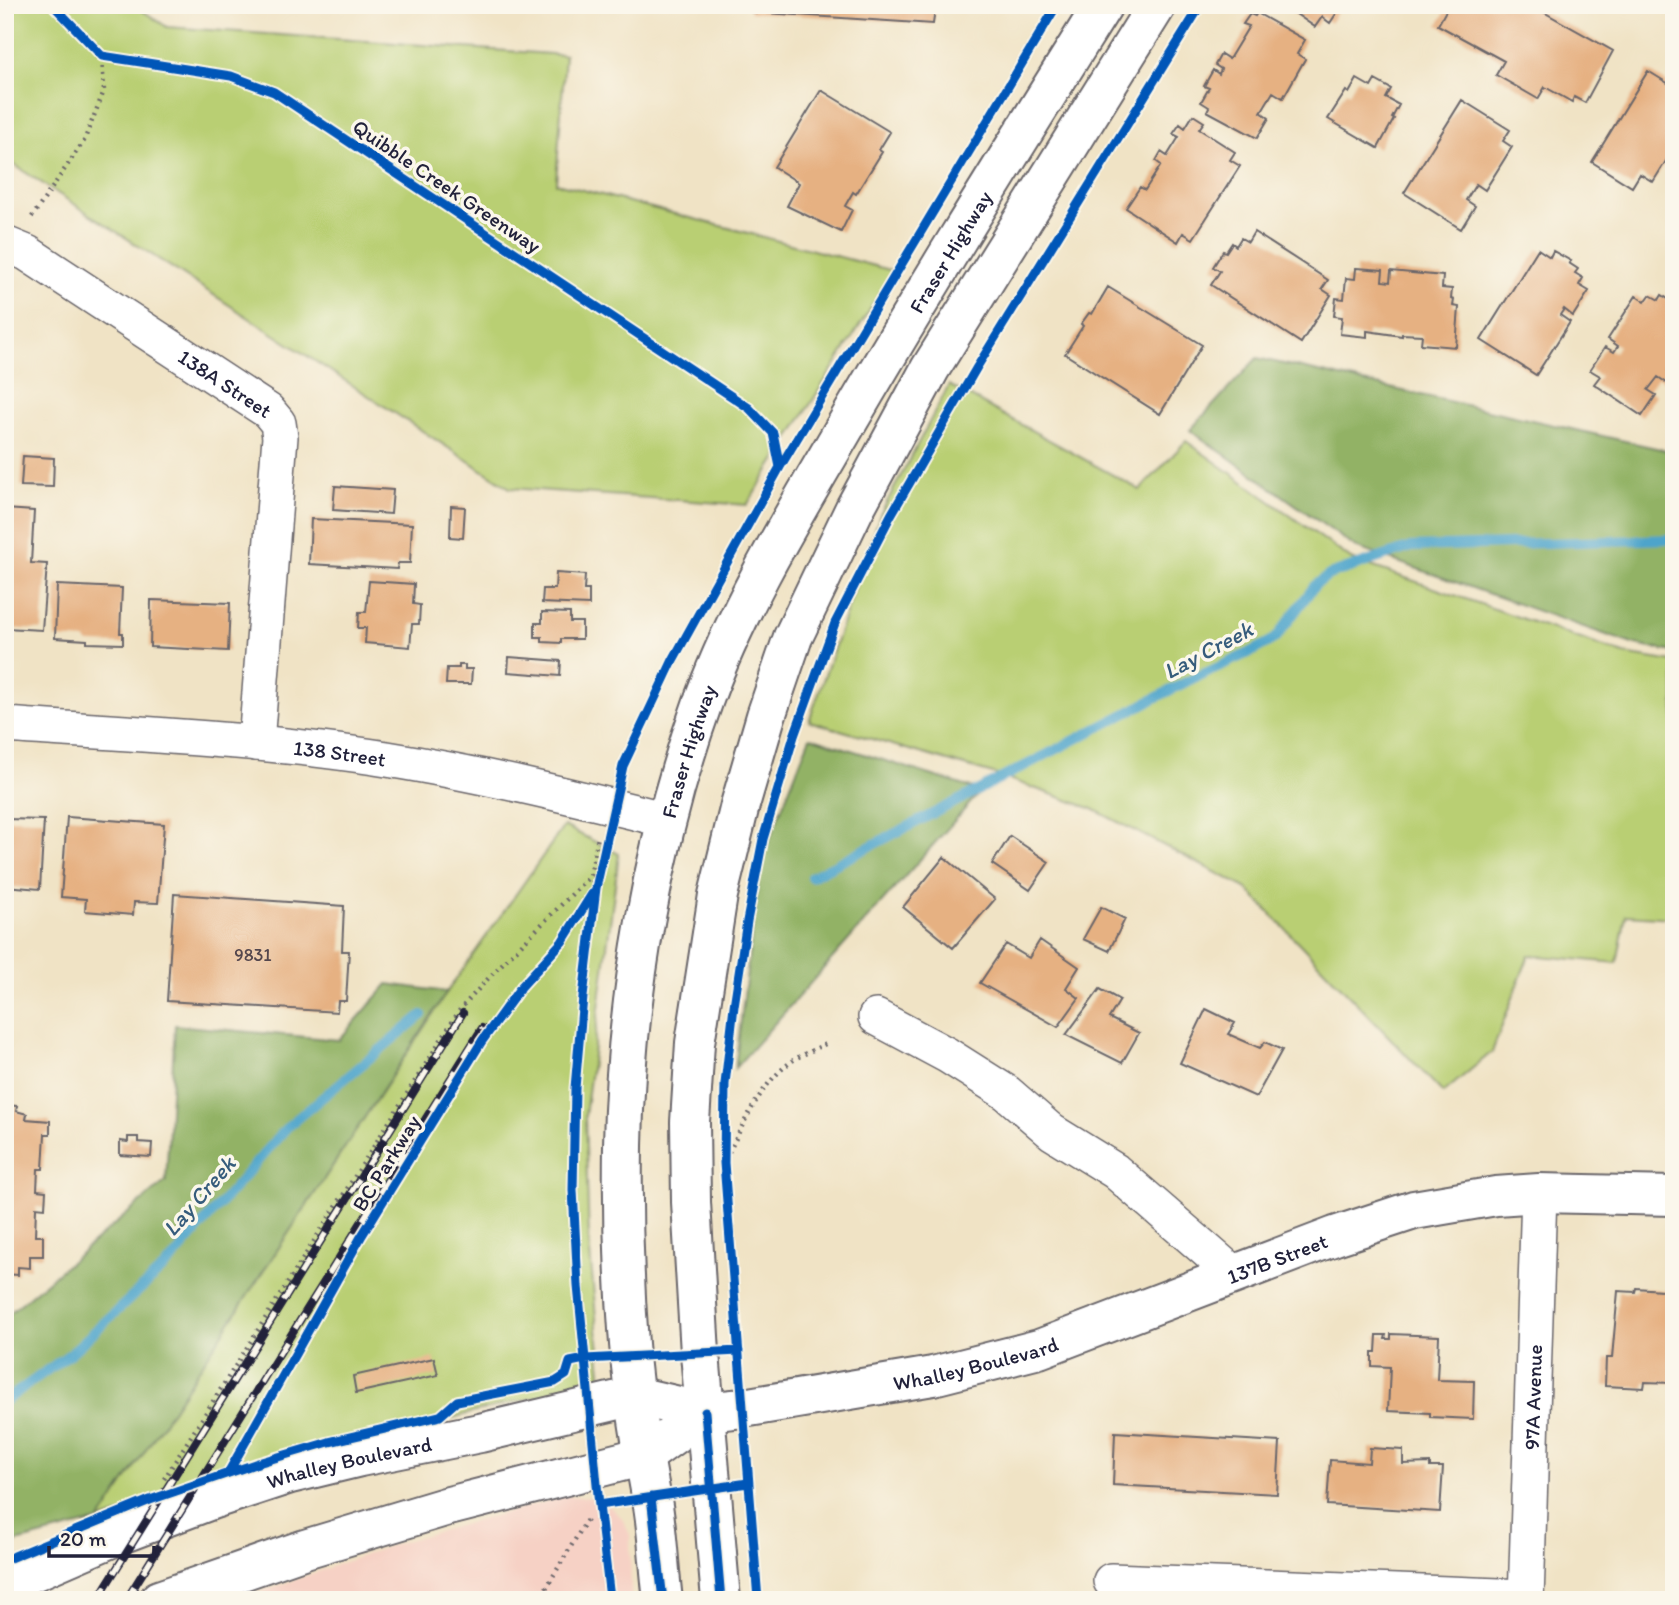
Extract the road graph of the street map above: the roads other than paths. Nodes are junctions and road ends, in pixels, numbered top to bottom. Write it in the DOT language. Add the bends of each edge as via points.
graph roads {
  1 [pos="1102,5"];
  2 [pos="1157,5"];
  3 [pos="17,233"];
  4 [pos="5,725"];
  5 [pos="256,743"];
  6 [pos="667,820"];
  7 [pos="876,1017"];
  8 [pos="1539,1193"];
  9 [pos="1674,1196"];
  10 [pos="1235,1275"];
  11 [pos="635,1396"];
  12 [pos="705,1412"];
  13 [pos="644,1456"];
  14 [pos="1111,1581"];
  15 [pos="5,1584"];
  16 [pos="1526,1599"];
  17 [pos="159,1600"];
  18 [pos="663,1600"];
  19 [pos="722,1600"];
  1 -- 6 [label="main road, Fraser Highway" via="906,320 772,556 706,695"];
  2 -- 12 [label="main road" via="930,369 825,568 793,637 766,716 718,895 695,1043 691,1202"];
  3 -- 5 [label="street, 138A Street" via="27,253 268,411 278,423"];
  4 -- 5 [label="street, 138 Street"];
  5 -- 6 [label="street, 138 Street" via="434,767 607,818"];
  6 -- 11 [label="main road, Fraser Highway" via="646,920 626,1079 623,1230"];
  7 -- 10 [label="street, 137B Street" via="1007,1093 1052,1132 1115,1171"];
  8 -- 9 [label="main road, 137B Street"];
  8 -- 10 [label="main road, 137B Street" via="1414,1210"];
  8 -- 16 [label="street, 97A Avenue"];
  10 -- 12 [label="main road, Whalley Boulevard" via="1026,1353 933,1376"];
  11 -- 12 [label="main road, Whalley Boulevard"];
  11 -- 13 [label="main road, Fraser Highway"];
  11 -- 15 [label="main road, Whalley Boulevard" via="290,1474 118,1535"];
  12 -- 13 [label="main road, Whalley Boulevard"];
  12 -- 19 [label="main road"];
  13 -- 17 [label="main road, Whalley Boulevard" via="432,1511"];
  13 -- 18 [label="main road, Fraser Highway"];
  14 -- 16 [label="street"];
}
